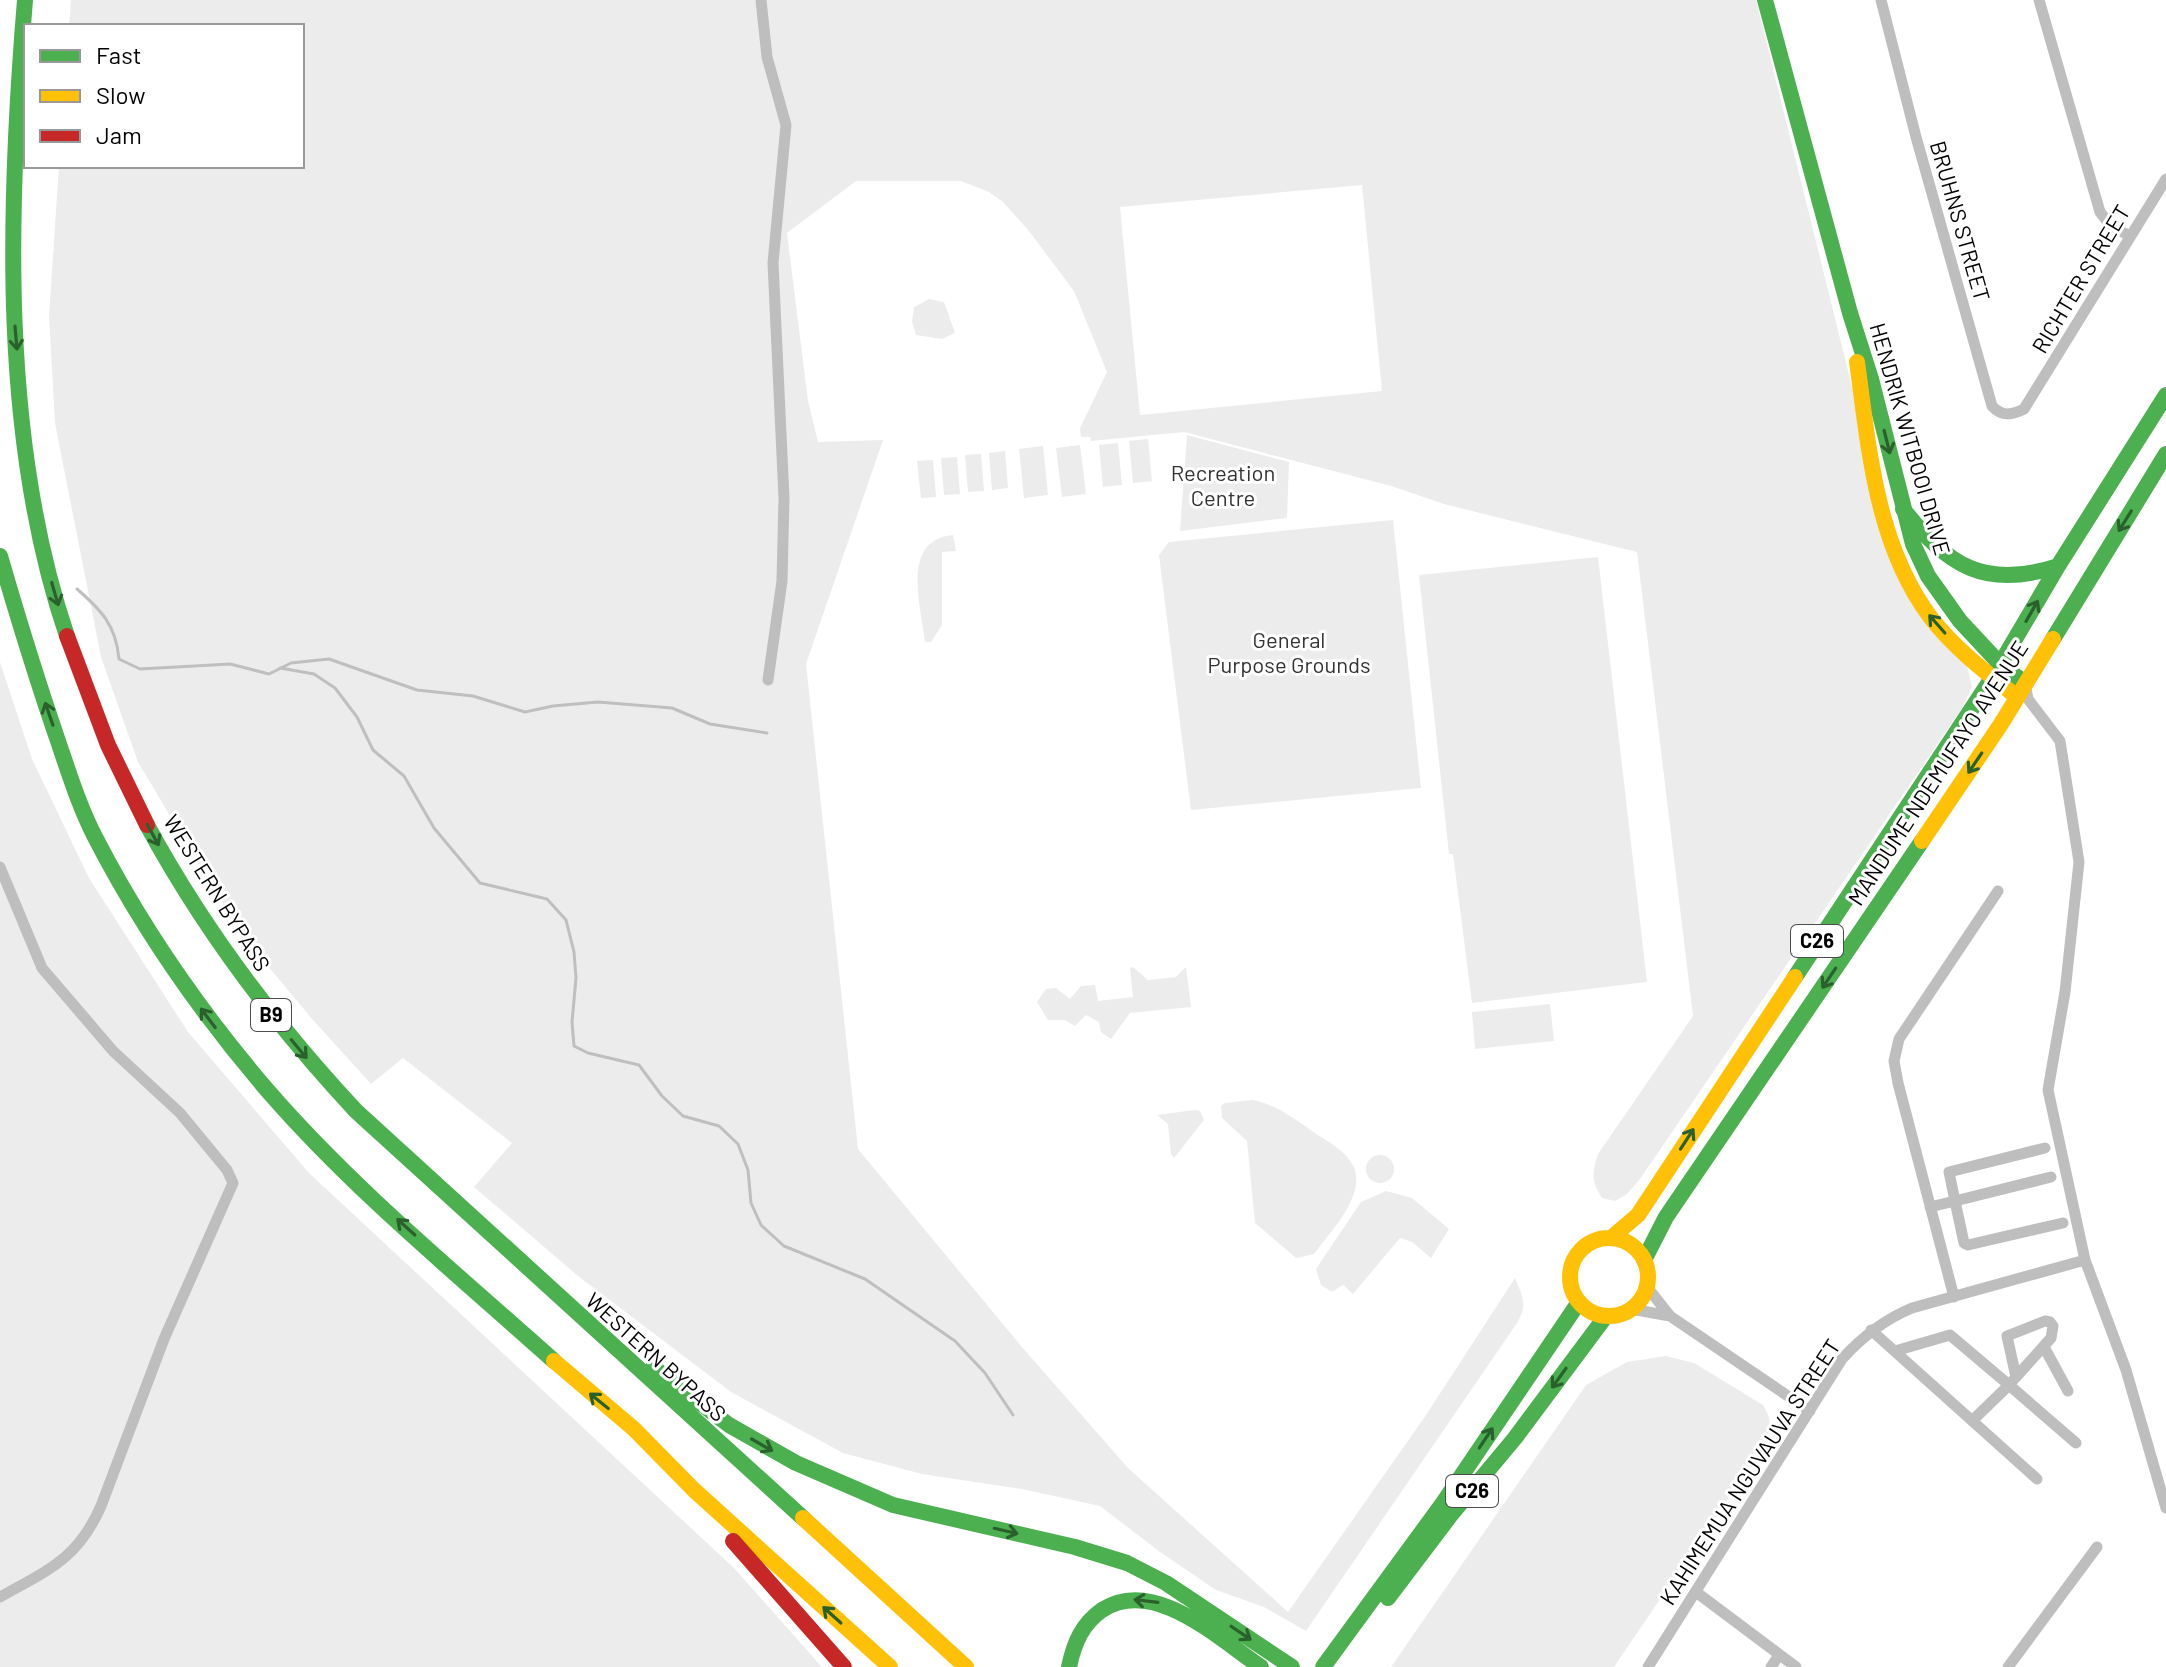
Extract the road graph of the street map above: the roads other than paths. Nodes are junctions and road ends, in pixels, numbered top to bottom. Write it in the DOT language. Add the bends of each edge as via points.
graph roads {
  1 [pos="25,0"];
  2 [pos="761,0"];
  3 [pos="1765,0"];
  4 [pos="1881,0"];
  5 [pos="2039,0"];
  6 [pos="15,120"];
  7 [pos="2166,179"];
  8 [pos="0,207"];
  9 [pos="2130,236"];
  10 [pos="1850,313"];
  11 [pos="2166,395"];
  12 [pos="2031,400"];
  13 [pos="2166,454"];
  14 [pos="1903,509"];
  15 [pos="0,556"];
  16 [pos="2058,566"];
  17 [pos="1996,672"];
  18 [pos="768,680"];
  19 [pos="2023,693"];
  20 [pos="0,867"];
  21 [pos="1998,891"];
  22 [pos="2045,1148"];
  23 [pos="2051,1177"];
  24 [pos="438,1188"];
  25 [pos="1955,1201"];
  26 [pos="1930,1207"];
  27 [pos="2063,1223"];
  28 [pos="1611,1238"];
  29 [pos="1644,1260"];
  30 [pos="2085,1260"];
  31 [pos="1647,1287"];
  32 [pos="1954,1297"];
  33 [pos="1592,1309"];
  34 [pos="1628,1311"];
  35 [pos="1670,1316"];
  36 [pos="1871,1330"];
  37 [pos="2044,1347"];
  38 [pos="1895,1351"];
  39 [pos="2013,1381"];
  40 [pos="2068,1391"];
  41 [pos="1810,1411"];
  42 [pos="1973,1420"];
  43 [pos="634,1429"];
  44 [pos="2076,1443"];
  45 [pos="2037,1479"];
  46 [pos="2166,1508"];
  47 [pos="2097,1547"];
  48 [pos="1696,1592"];
  49 [pos="0,1597"];
  50 [pos="1779,1655"];
  51 [pos="844,1667"];
  52 [pos="890,1667"];
  53 [pos="966,1667"];
  54 [pos="1069,1667"];
  55 [pos="1261,1667"];
  56 [pos="1292,1667"];
  57 [pos="1323,1667"];
  58 [pos="1339,1667"];
  59 [pos="1648,1667"];
  60 [pos="1771,1667"];
  61 [pos="1796,1667"];
  62 [pos="2008,1667"];
  1 -- 6 [label="main road, WESTERN BYPASS / B9"];
  2 -- 18 [label="street" via="767,57 786,125 774,239 782,581"];
  3 -- 10 [label="main road, HENDRIK WITBOOI DRIVE"];
  4 -- 12 [label="street, BRUHNS STREET" via="1992,406 2014,414"];
  5 -- 9 [label="street" via="2100,212 2111,226"];
  6 -- 8 [label="main road, B9"];
  6 -- 24 [label="main road, WESTERN BYPASS / B9, one-way" via="14,323 29,486 57,601 95,710 140,811 233,965 324,1078"];
  7 -- 9 [label="street, RICHTER STREET"];
  9 -- 12 [label="street, RICHTER STREET"];
  10 -- 14 [label="main road, HENDRIK WITBOOI DRIVE, one-way"];
  17 -- 10 [label="main road, HENDRIK WITBOOI DRIVE, one-way" via="1931,618 1898,559 1868,444"];
  11 -- 16 [label="main road, MANDUME NDEMUFAYO AVENUE / C26"];
  13 -- 19 [label="main road, MANDUME NDEMUFAYO AVENUE / C26, one-way"];
  14 -- 16 [label="main road" via="1946,557 1971,570 2028,576"];
  14 -- 17 [label="main road, HENDRIK WITBOOI DRIVE" via="1928,576"];
  43 -- 15 [label="main road, B9, one-way" via="357,1183 270,1093 212,1023 151,936 94,835"];
  17 -- 16 [label="main road, MANDUME NDEMUFAYO AVENUE / C26, one-way"];
  17 -- 19 [label="main road, HENDRIK WITBOOI DRIVE"];
  28 -- 17 [label="main road, MANDUME NDEMUFAYO AVENUE / C26, one-way" via="1638,1215"];
  19 -- 29 [label="main road, MANDUME NDEMUFAYO AVENUE / C26, one-way" via="1666,1217"];
  19 -- 30 [label="street" via="2060,741 2079,862 2048,1090"];
  20 -- 49 [label="street" via="42,968 113,1051 180,1113 233,1183 88,1532 72,1553"];
  21 -- 26 [label="street" via="1895,1049 1898,1083"];
  22 -- 25 [label="street" via="1949,1171"];
  23 -- 25 [label="street"];
  24 -- 53 [label="main road, WESTERN BYPASS / B9"];
  24 -- 56 [label="main road, one-way" via="688,1396 777,1454 893,1505 1127,1563"];
  25 -- 26 [label="street"];
  25 -- 27 [label="street" via="1968,1245"];
  26 -- 32 [label="street"];
  28 -- 29 [label="main road" via="1632,1245"];
  28 -- 33 [label="main road, MANDUME NDEMUFAYO AVENUE / C26" via="1588,1245 1577,1255 1571,1273 1573,1291"];
  29 -- 31 [label="main road"];
  30 -- 32 [label="street, KAHIMEMUA NGUVAUVA STREET"];
  30 -- 46 [label="street" via="2126,1370"];
  31 -- 34 [label="main road"];
  31 -- 35 [label="street"];
  32 -- 36 [label="street, KAHIMEMUA NGUVAUVA STREET" via="1902,1312"];
  33 -- 34 [label="main road"];
  57 -- 33 [label="main road, C26, one-way"];
  33 -- 58 [label="main road, C26, one-way" via="1515,1438 1450,1516"];
  34 -- 35 [label="street"];
  35 -- 41 [label="street"];
  36 -- 38 [label="street"];
  36 -- 41 [label="street, KAHIMEMUA NGUVAUVA STREET" via="1842,1359"];
  37 -- 39 [label="street"];
  37 -- 39 [label="street" via="2053,1332 2050,1322 2009,1333"];
  37 -- 40 [label="street"];
  38 -- 39 [label="street" via="1950,1335"];
  38 -- 42 [label="street"];
  39 -- 42 [label="street"];
  39 -- 44 [label="street"];
  41 -- 48 [label="street, KAHIMEMUA NGUVAUVA STREET"];
  42 -- 45 [label="street"];
  43 -- 51 [label="main road"];
  52 -- 43 [label="main road, B9, one-way"];
  47 -- 62 [label="street"];
  48 -- 50 [label="street"];
  48 -- 59 [label="street, KAHIMEMUA NGUVAUVA STREET"];
  50 -- 60 [label="street"];
  50 -- 61 [label="street"];
  55 -- 54 [label="main road, one-way" via="1175,1609 1143,1599 1112,1604 1089,1621 1074,1642"];
}
